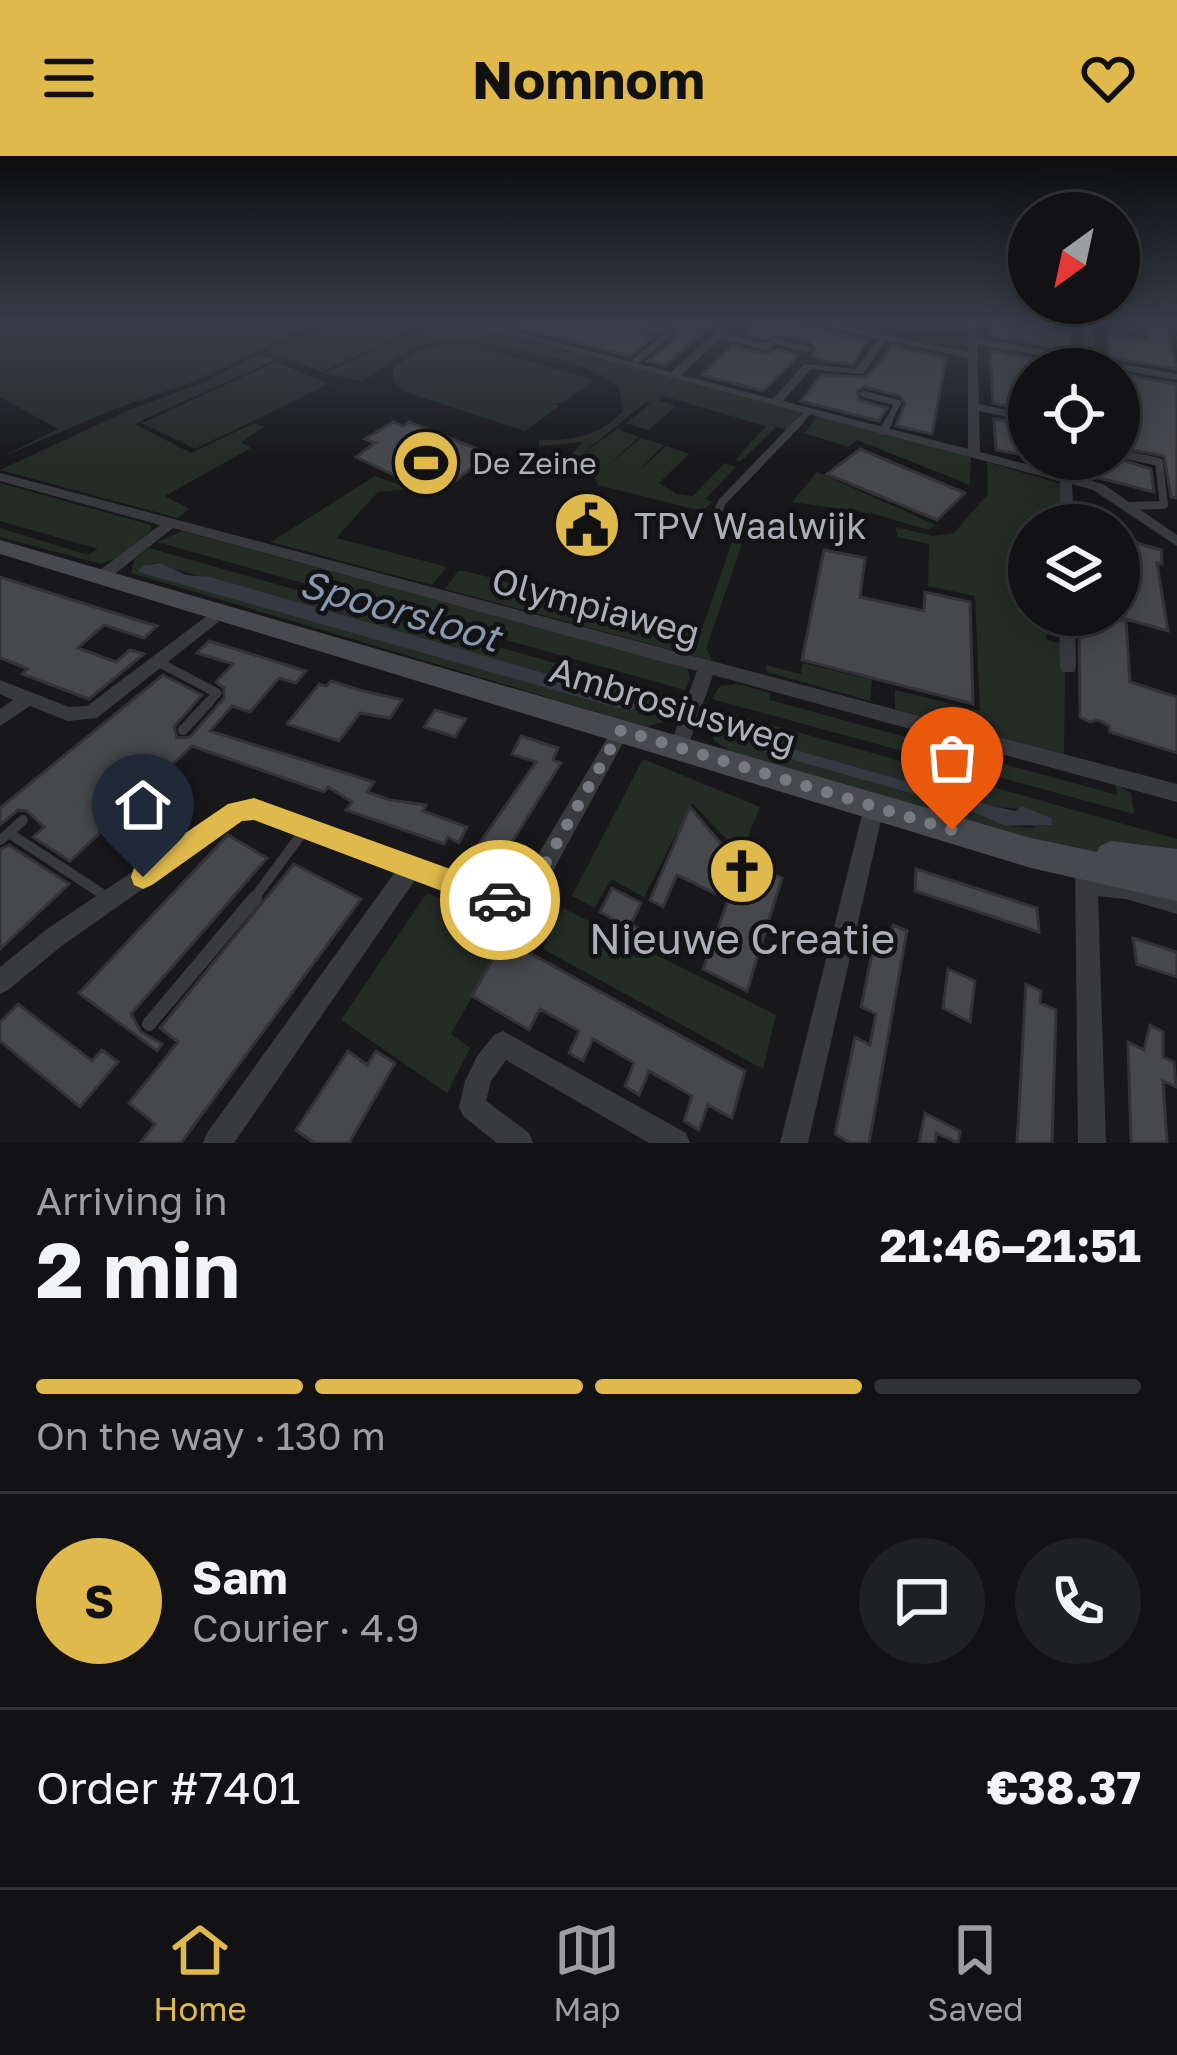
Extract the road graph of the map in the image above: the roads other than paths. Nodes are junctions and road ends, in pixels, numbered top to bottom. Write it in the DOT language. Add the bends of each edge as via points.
graph roads {
  1 [pos="643,368"];
  2 [pos="682,368"];
  3 [pos="806,368"];
  4 [pos="826,368"];
  5 [pos="862,368"];
  6 [pos="973,368"];
  7 [pos="1140,371"];
  8 [pos="673,376"];
  9 [pos="1177,376"];
  10 [pos="863,394"];
  11 [pos="775,403"];
  12 [pos="974,406"];
  13 [pos="808,412"];
  14 [pos="1008,413"];
  15 [pos="883,431"];
  16 [pos="974,455"];
  17 [pos="1140,458"];
  18 [pos="1008,464"];
  19 [pos="0,477"];
  20 [pos="1069,480"];
  21 [pos="1124,504"];
  22 [pos="1140,506"];
  23 [pos="717,513"];
  24 [pos="1140,518"];
  25 [pos="170,524"];
  26 [pos="1177,542"];
  27 [pos="0,547"];
  28 [pos="100,577"];
  29 [pos="220,612"];
  30 [pos="1067,636"];
  31 [pos="158,662"];
  32 [pos="707,667"];
  33 [pos="1068,667"];
  34 [pos="0,687"];
  35 [pos="28,698"];
  36 [pos="0,718"];
  37 [pos="183,730"];
  38 [pos="621,730"];
  39 [pos="679,746"];
  40 [pos="1177,793"];
  41 [pos="874,807"];
  42 [pos="23,820"];
  43 [pos="306,828"];
  44 [pos="4,836"];
  45 [pos="1177,864"];
  46 [pos="411,868"];
  47 [pos="1087,874"];
  48 [pos="1177,885"];
  49 [pos="110,899"];
  50 [pos="1177,903"];
  51 [pos="0,982"];
  52 [pos="149,1024"];
  53 [pos="217,1143"];
  54 [pos="519,1143"];
  55 [pos="676,1143"];
  56 [pos="794,1143"];
  57 [pos="1092,1143"];
  1 -- 8 [label="street"];
  2 -- 8 [label="street"];
  3 -- 11 [label="street"];
  4 -- 5 [label="street"];
  6 -- 12 [label="street"];
  7 -- 9 [label="street"];
  8 -- 11 [label="street"];
  10 -- 15 [label="lane" via="898,403"];
  11 -- 13 [label="street"];
  12 -- 14 [label="street"];
  12 -- 16 [label="street"];
  13 -- 15 [label="street"];
  13 -- 23 [label="lane"];
  15 -- 16 [label="street"];
  16 -- 18 [label="street"];
  17 -- 22 [label="lane" via="1160,462 1164,505"];
  19 -- 25 [label="street, Olympiaweg"];
  20 -- 21 [label="street"];
  24 -- 26 [label="street"];
  25 -- 28 [label="street"];
  25 -- 32 [label="street, Olympiaweg"];
  27 -- 28 [label="main road, Ambrosiusweg"];
  28 -- 29 [label="main road, Ambrosiusweg"];
  29 -- 31 [label="street"];
  29 -- 38 [label="main road, Ambrosiusweg"];
  30 -- 33 [label="street"];
  31 -- 35 [label="street" via="91,713 68,714"];
  31 -- 37 [label="lane" via="217,693"];
  32 -- 39 [label="street"];
  32 -- 40 [label="street, Olympiaweg"];
  34 -- 35 [label="street"];
  35 -- 36 [label="street"];
  38 -- 39 [label="main road, Ambrosiusweg"];
  38 -- 46 [label="street" via="519,898 494,899"];
  39 -- 41 [label="main road, Ambrosiusweg"];
  41 -- 47 [label="main road, Ambrosiusweg"];
  41 -- 56 [label="street"];
  42 -- 44 [label="lane"];
  43 -- 46 [label="street"];
  43 -- 49 [label="street" via="254,809 237,811"];
  43 -- 52 [label="lane"];
  44 -- 49 [label="lane"];
  45 -- 47 [label="main road, Ambrosiusweg" via="1105,856"];
  46 -- 53 [label="street"];
  47 -- 48 [label="main road, Ambrosiusweg"];
  47 -- 50 [label="street, Ambrosiusweg"];
  47 -- 57 [label="street"];
  49 -- 51 [label="street"];
  54 -- 55 [label="street" via="472,1107 476,1084 503,1044"];
}
